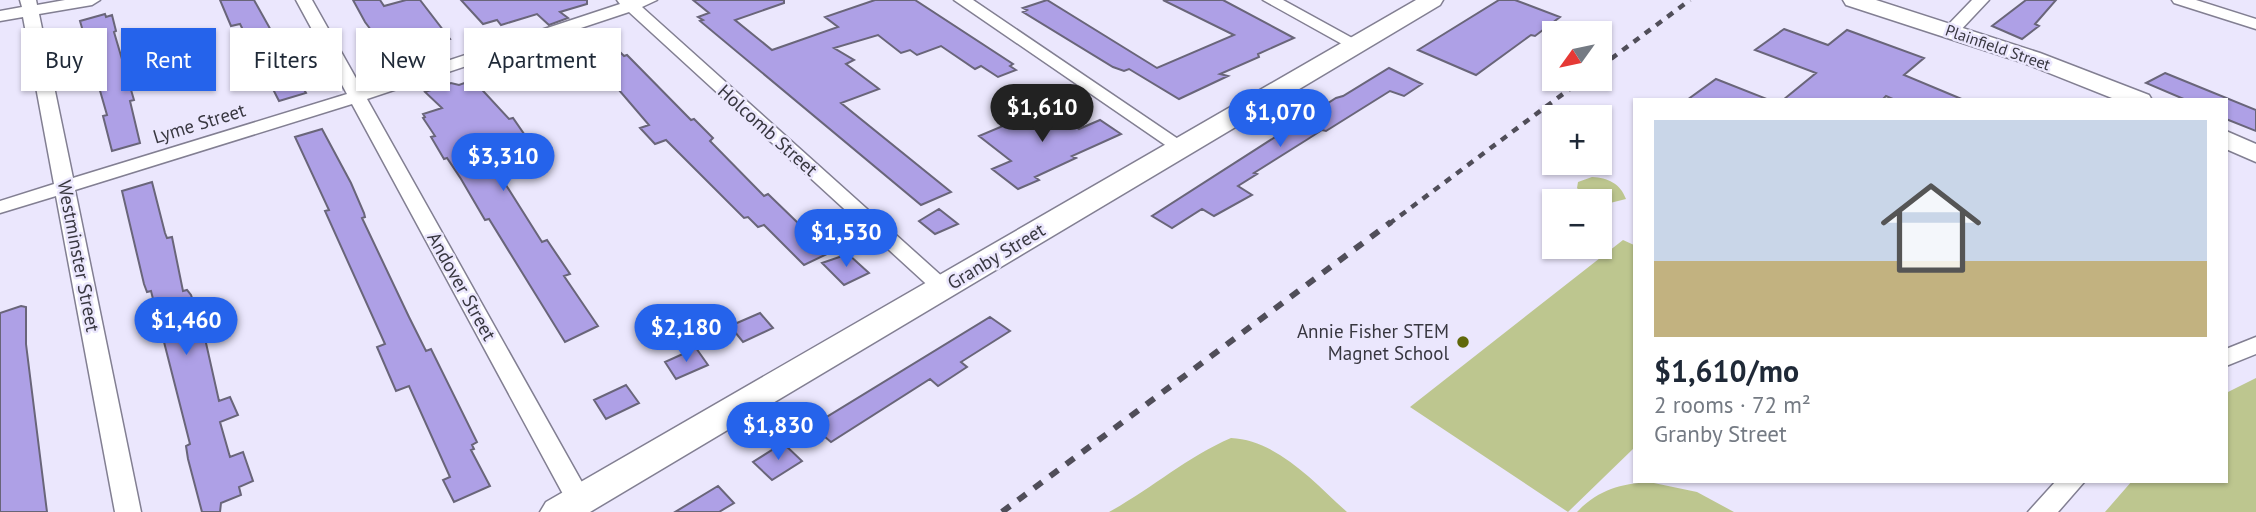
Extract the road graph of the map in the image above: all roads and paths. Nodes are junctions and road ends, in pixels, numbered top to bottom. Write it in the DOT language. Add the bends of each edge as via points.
graph roads {
  1 [pos="92,0"];
  2 [pos="304,0"];
  3 [pos="962,0"];
  4 [pos="1271,0"];
  5 [pos="1432,0"];
  6 [pos="1854,0"];
  7 [pos="1981,0"];
  8 [pos="2180,0"];
  9 [pos="635,2"];
  10 [pos="30,6"];
  11 [pos="0,16"];
  12 [pos="2256,24"];
  13 [pos="1951,31"];
  14 [pos="1357,45"];
  15 [pos="358,96"];
  16 [pos="2135,98"];
  17 [pos="2228,140"];
  18 [pos="1181,147"];
  19 [pos="2256,154"];
  20 [pos="66,186"];
  21 [pos="0,206"];
  22 [pos="943,287"];
  23 [pos="2256,345"];
  24 [pos="2228,357"];
  25 [pos="2070,483"];
  26 [pos="569,506"];
  27 [pos="128,512"];
  28 [pos="2041,512"];
  1 -- 10 [label="street"];
  2 -- 15 [label="street, Andover Street"];
  3 -- 18 [label="street"];
  4 -- 14 [label="street"];
  5 -- 14 [label="main road, Granby Street"];
  6 -- 13 [label="main road, Plainfield Street"];
  7 -- 13 [label="street"];
  8 -- 12 [label="street"];
  9 -- 15 [label="street, Lyme Street"];
  9 -- 22 [label="street, Holcomb Street"];
  10 -- 11 [label="street"];
  10 -- 20 [label="street, Westminster Street"];
  13 -- 16 [label="main road, Plainfield Street"];
  14 -- 18 [label="main road, Granby Street"];
  15 -- 20 [label="street, Lyme Street"];
  15 -- 26 [label="street, Andover Street"];
  17 -- 19 [label="main road"];
  18 -- 22 [label="main road, Granby Street"];
  20 -- 21 [label="street, Lyme Street"];
  20 -- 27 [label="street, Westminster Street"];
  22 -- 26 [label="main road, Granby Street"];
  23 -- 24 [label="street"];
  25 -- 28 [label="street"];
}
